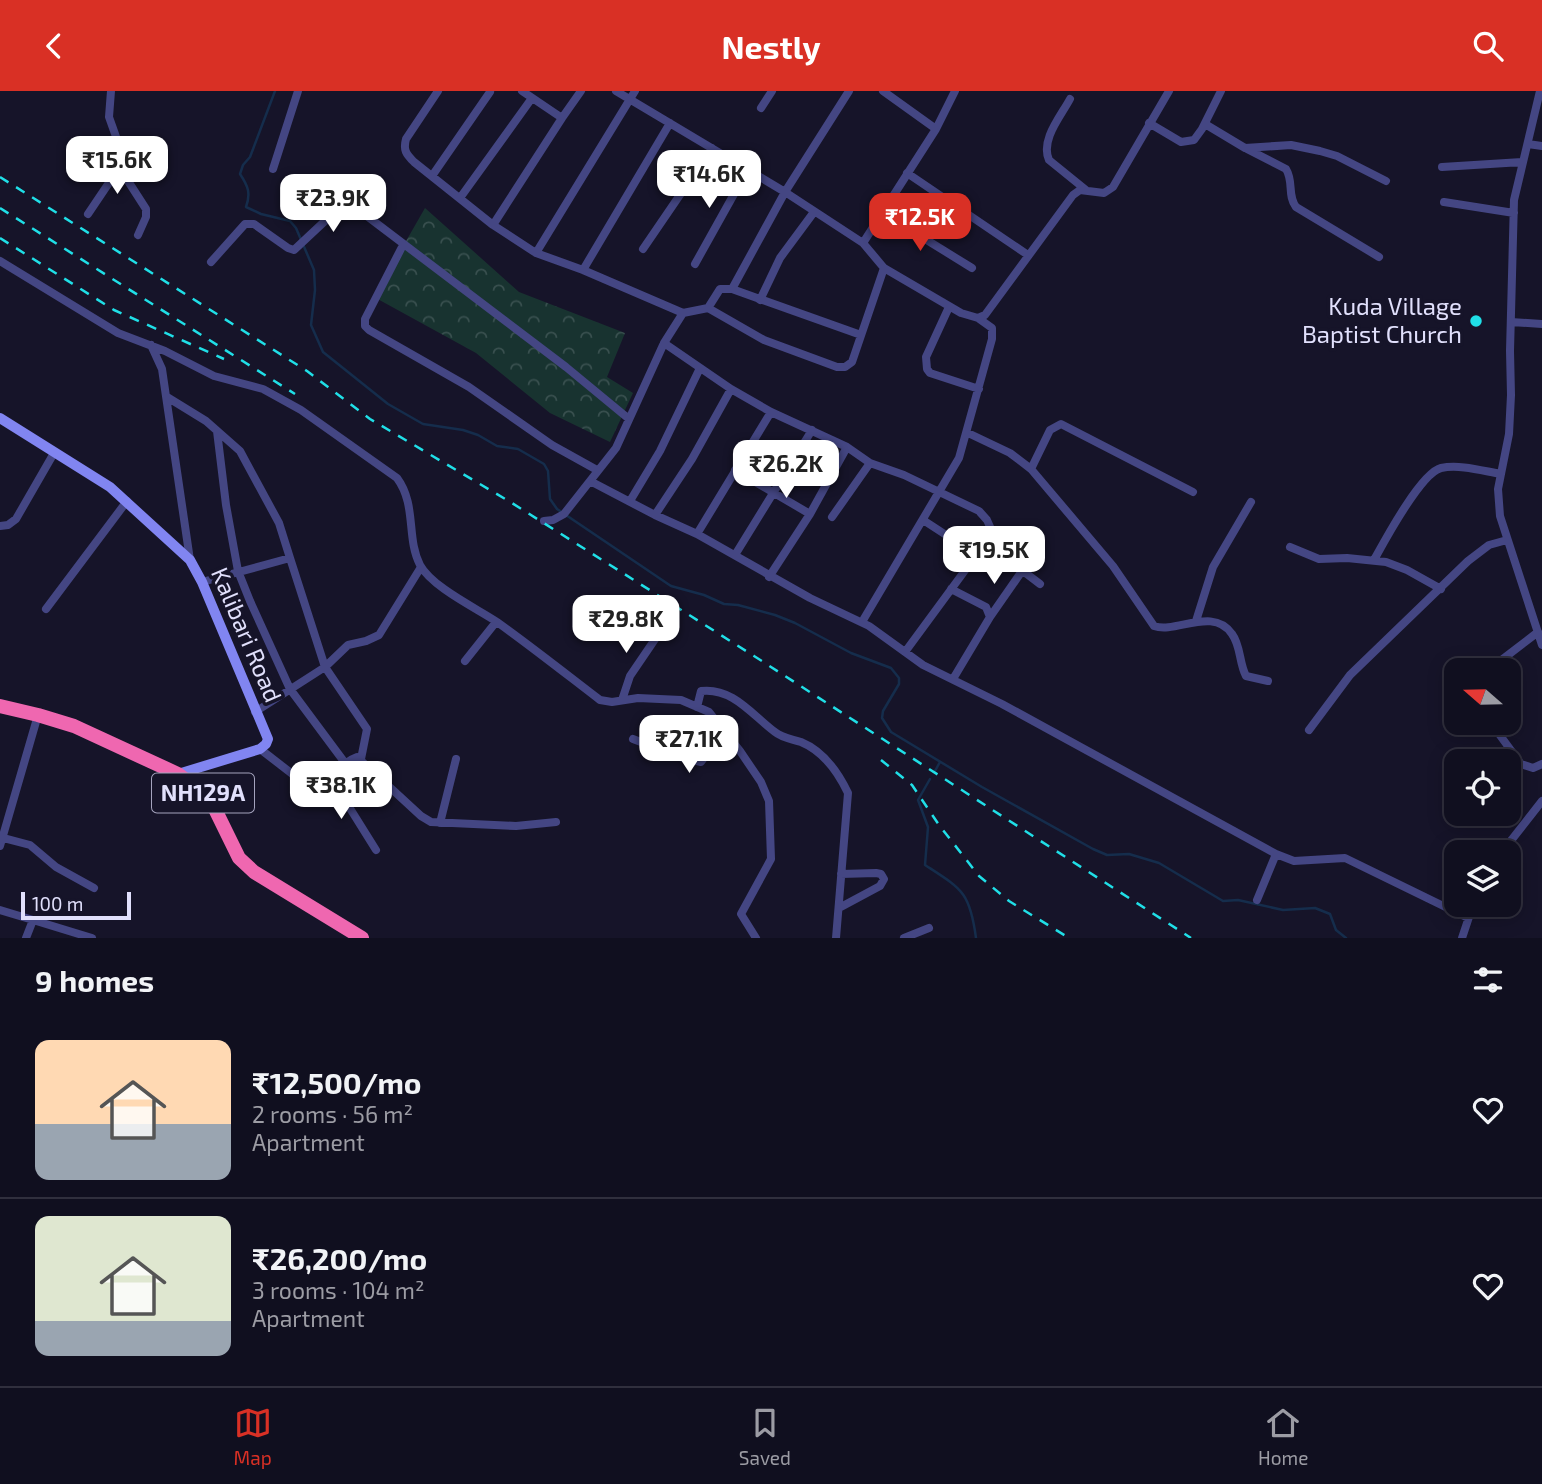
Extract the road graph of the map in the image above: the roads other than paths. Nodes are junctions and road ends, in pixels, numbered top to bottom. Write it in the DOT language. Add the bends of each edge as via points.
graph roads {
  1 [pos="111,91"];
  2 [pos="298,91"];
  3 [pos="438,91"];
  4 [pos="522,91"];
  5 [pos="581,91"];
  6 [pos="616,91"];
  7 [pos="772,91"];
  8 [pos="849,91"];
  9 [pos="883,91"];
  10 [pos="955,91"];
  11 [pos="1168,91"];
  12 [pos="1221,91"];
  13 [pos="1540,91"];
  14 [pos="491,92"];
  15 [pos="632,95"];
  16 [pos="532,98"];
  17 [pos="1070,99"];
  18 [pos="761,108"];
  19 [pos="562,118"];
  20 [pos="670,123"];
  21 [pos="1149,123"];
  22 [pos="1205,124"];
  23 [pos="936,129"];
  24 [pos="1528,143"];
  25 [pos="1542,146"];
  26 [pos="712,148"];
  27 [pos="1245,148"];
  28 [pos="123,162"];
  29 [pos="1522,162"];
  30 [pos="1443,167"];
  31 [pos="273,169"];
  32 [pos="748,169"];
  33 [pos="907,173"];
  34 [pos="432,176"];
  35 [pos="1386,181"];
  36 [pos="1086,190"];
  37 [pos="785,192"];
  38 [pos="460,198"];
  39 [pos="1444,202"];
  40 [pos="814,212"];
  41 [pos="883,213"];
  42 [pos="1514,213"];
  43 [pos="88,214"];
  44 [pos="493,225"];
  45 [pos="138,235"];
  46 [pos="863,243"];
  47 [pos="403,245"];
  48 [pos="643,249"];
  49 [pos="536,253"];
  50 [pos="1028,255"];
  51 [pos="1379,257"];
  52 [pos="0,261"];
  53 [pos="211,262"];
  54 [pos="695,264"];
  55 [pos="884,268"];
  56 [pos="972,268"];
  57 [pos="583,270"];
  58 [pos="732,289"];
  59 [pos="760,300"];
  60 [pos="950,307"];
  61 [pos="708,309"];
  62 [pos="683,313"];
  63 [pos="978,318"];
  64 [pos="1511,322"];
  65 [pos="1542,324"];
  66 [pos="861,335"];
  67 [pos="664,343"];
  68 [pos="151,345"];
  69 [pos="700,368"];
  70 [pos="731,389"];
  71 [pos="979,389"];
  72 [pos="167,397"];
  73 [pos="771,412"];
  74 [pos="0,418"];
  75 [pos="629,419"];
  76 [pos="217,431"];
  77 [pos="812,431"];
  78 [pos="968,433"];
  79 [pos="847,447"];
  80 [pos="54,453"];
  81 [pos="870,463"];
  82 [pos="1031,469"];
  83 [pos="597,470"];
  84 [pos="735,470"];
  85 [pos="1501,474"];
  86 [pos="590,481"];
  87 [pos="939,492"];
  88 [pos="1193,492"];
  89 [pos="773,494"];
  90 [pos="127,501"];
  91 [pos="630,501"];
  92 [pos="1251,502"];
  93 [pos="810,514"];
  94 [pos="654,515"];
  95 [pos="832,517"];
  96 [pos="923,520"];
  97 [pos="544,521"];
  98 [pos="0,526"];
  99 [pos="697,534"];
  100 [pos="1507,540"];
  101 [pos="1290,547"];
  102 [pos="735,555"];
  103 [pos="290,558"];
  104 [pos="190,560"];
  105 [pos="1374,560"];
  106 [pos="421,567"];
  107 [pos="238,571"];
  108 [pos="1022,571"];
  109 [pos="769,577"];
  110 [pos="202,582"];
  111 [pos="1040,584"];
  112 [pos="951,589"];
  113 [pos="1440,589"];
  114 [pos="46,609"];
  115 [pos="990,617"];
  116 [pos="1196,621"];
  117 [pos="496,622"];
  118 [pos="862,622"];
  119 [pos="664,626"];
  120 [pos="1538,632"];
  121 [pos="1542,645"];
  122 [pos="905,652"];
  123 [pos="1504,658"];
  124 [pos="465,661"];
  125 [pos="325,667"];
  126 [pos="953,679"];
  127 [pos="1268,681"];
  128 [pos="290,689"];
  129 [pos="622,700"];
  130 [pos="0,706"];
  131 [pos="697,707"];
  132 [pos="255,712"];
  133 [pos="38,715"];
  134 [pos="724,730"];
  135 [pos="1309,730"];
  136 [pos="1500,735"];
  137 [pos="633,739"];
  138 [pos="260,749"];
  139 [pos="360,759"];
  140 [pos="456,759"];
  141 [pos="345,763"];
  142 [pos="1542,764"];
  143 [pos="178,774"];
  144 [pos="331,778"];
  145 [pos="1542,801"];
  146 [pos="556,822"];
  147 [pos="440,823"];
  148 [pos="1,840"];
  149 [pos="1511,840"];
  150 [pos="376,850"];
  151 [pos="1276,854"];
  152 [pos="841,874"];
  153 [pos="94,888"];
  154 [pos="1256,900"];
  155 [pos="839,908"];
  156 [pos="0,910"];
  157 [pos="1468,918"];
  158 [pos="33,921"];
  159 [pos="929,928"];
  160 [pos="26,938"];
  161 [pos="92,938"];
  162 [pos="362,938"];
  163 [pos="756,938"];
  164 [pos="836,938"];
  165 [pos="904,938"];
  166 [pos="1462,938"];
  1 -- 28 [label="street" via="109,117"];
  2 -- 31 [label="street"];
  3 -- 34 [label="street" via="404,146 406,154"];
  4 -- 16 [label="street"];
  5 -- 19 [label="street"];
  6 -- 15 [label="street"];
  7 -- 18 [label="street"];
  8 -- 37 [label="street"];
  9 -- 23 [label="street"];
  10 -- 23 [label="street"];
  11 -- 21 [label="street"];
  12 -- 22 [label="street"];
  13 -- 24 [label="street"];
  14 -- 34 [label="street"];
  15 -- 20 [label="street"];
  15 -- 49 [label="street"];
  16 -- 19 [label="street"];
  16 -- 38 [label="street"];
  17 -- 36 [label="street" via="1048,140 1046,154"];
  19 -- 44 [label="street"];
  20 -- 26 [label="street"];
  20 -- 57 [label="street"];
  21 -- 22 [label="street" via="1188,143"];
  21 -- 36 [label="street" via="1113,187 1104,193"];
  22 -- 27 [label="street"];
  23 -- 33 [label="street"];
  24 -- 25 [label="street"];
  24 -- 29 [label="street"];
  26 -- 32 [label="street"];
  26 -- 48 [label="street"];
  27 -- 35 [label="street" via="1291,145 1320,151"];
  27 -- 51 [label="street" via="1286,169 1296,207"];
  28 -- 43 [label="street"];
  28 -- 45 [label="street" via="128,181 146,209"];
  29 -- 30 [label="street"];
  29 -- 42 [label="street"];
  32 -- 37 [label="street"];
  32 -- 54 [label="street"];
  33 -- 41 [label="street"];
  33 -- 50 [label="street"];
  34 -- 38 [label="street"];
  36 -- 50 [label="street" via="1073,195"];
  37 -- 40 [label="street"];
  37 -- 58 [label="street"];
  38 -- 44 [label="street"];
  39 -- 42 [label="street"];
  40 -- 46 [label="street"];
  40 -- 59 [label="street" via="780,258"];
  41 -- 46 [label="street"];
  41 -- 56 [label="street"];
  42 -- 64 [label="street"];
  44 -- 49 [label="street"];
  46 -- 55 [label="street"];
  47 -- 53 [label="street" via="346,204 294,250 250,223"];
  47 -- 75 [label="street"];
  47 -- 83 [label="street" via="365,326"];
  49 -- 57 [label="street"];
  50 -- 63 [label="street" via="985,315"];
  52 -- 68 [label="street" via="118,333"];
  55 -- 60 [label="street"];
  55 -- 66 [label="street"];
  57 -- 62 [label="street"];
  58 -- 59 [label="street"];
  58 -- 61 [label="street" via="720,289"];
  59 -- 66 [label="street"];
  60 -- 63 [label="street"];
  60 -- 71 [label="street" via="926,357 927,369"];
  61 -- 62 [label="street"];
  61 -- 66 [label="street" via="764,340 837,367 852,362"];
  62 -- 67 [label="street"];
  63 -- 71 [label="street" via="993,333"];
  64 -- 65 [label="street"];
  64 -- 85 [label="street" via="1509,434"];
  67 -- 69 [label="street"];
  67 -- 75 [label="street"];
  68 -- 72 [label="street"];
  68 -- 106 [label="street" via="214,376 263,389 397,478 408,500"];
  69 -- 70 [label="street"];
  69 -- 91 [label="street"];
  70 -- 73 [label="street"];
  70 -- 94 [label="street"];
  71 -- 78 [label="street"];
  72 -- 76 [label="street"];
  72 -- 104 [label="street"];
  73 -- 77 [label="street"];
  73 -- 84 [label="street"];
  74 -- 80 [label="street, Kalibari Road"];
  75 -- 83 [label="street" via="617,448"];
  76 -- 103 [label="street" via="240,451 279,523"];
  76 -- 107 [label="street"];
  77 -- 79 [label="street"];
  77 -- 89 [label="street"];
  78 -- 82 [label="street"];
  78 -- 87 [label="street"];
  79 -- 81 [label="street"];
  79 -- 93 [label="street"];
  80 -- 90 [label="street, Kalibari Road"];
  80 -- 98 [label="street" via="16,519"];
  81 -- 87 [label="street"];
  81 -- 95 [label="street"];
  82 -- 88 [label="street" via="1050,430 1061,424"];
  82 -- 116 [label="street" via="1114,566 1154,626 1166,629"];
  83 -- 86 [label="street"];
  84 -- 89 [label="street"];
  84 -- 99 [label="street"];
  85 -- 100 [label="street" via="1498,509"];
  85 -- 105 [label="street" via="1458,468 1430,474"];
  86 -- 91 [label="street"];
  86 -- 97 [label="street" via="564,514"];
  87 -- 96 [label="street"];
  87 -- 108 [label="street" via="984,515 1003,556"];
  89 -- 93 [label="street"];
  89 -- 102 [label="street"];
  90 -- 104 [label="street, Kalibari Road"];
  90 -- 114 [label="street"];
  91 -- 94 [label="street"];
  92 -- 116 [label="street" via="1215,562"];
  93 -- 109 [label="street"];
  94 -- 99 [label="street"];
  96 -- 112 [label="street" via="970,552 969,565"];
  96 -- 118 [label="street"];
  99 -- 102 [label="street"];
  100 -- 113 [label="street" via="1481,550"];
  100 -- 120 [label="street"];
  101 -- 105 [label="street" via="1319,559"];
  102 -- 109 [label="street"];
  103 -- 107 [label="street"];
  103 -- 125 [label="street"];
  104 -- 110 [label="street, Kalibari Road"];
  105 -- 113 [label="street" via="1407,570"];
  106 -- 117 [label="street"];
  106 -- 125 [label="street" via="379,635 348,645"];
  107 -- 110 [label="street"];
  107 -- 128 [label="street"];
  108 -- 111 [label="street"];
  108 -- 115 [label="street"];
  109 -- 118 [label="street"];
  110 -- 132 [label="street, Kalibari Road"];
  112 -- 115 [label="street" via="986,607"];
  112 -- 122 [label="street"];
  113 -- 135 [label="street" via="1350,675"];
  115 -- 126 [label="street"];
  116 -- 127 [label="street" via="1228,629 1247,676"];
  117 -- 124 [label="street"];
  117 -- 129 [label="street" via="600,699"];
  118 -- 122 [label="street"];
  119 -- 129 [label="street" via="630,676"];
  120 -- 121 [label="street"];
  120 -- 123 [label="street"];
  122 -- 126 [label="street"];
  125 -- 128 [label="street"];
  125 -- 139 [label="street" via="367,729"];
  126 -- 151 [label="street"];
  128 -- 132 [label="street"];
  128 -- 141 [label="street"];
  129 -- 131 [label="street" via="681,700"];
  130 -- 133 [label="highway, NH129A"];
  131 -- 134 [label="street" via="709,712"];
  131 -- 152 [label="street" via="701,691 725,695 776,733 824,757 848,793"];
  132 -- 138 [label="street, Kalibari Road" via="267,734"];
  133 -- 143 [label="highway, NH129A" via="74,726"];
  133 -- 148 [label="street"];
  134 -- 137 [label="street" via="701,762"];
  134 -- 163 [label="street" via="769,801 771,859 741,914"];
  136 -- 142 [label="street" via="1521,764 1533,768"];
  138 -- 143 [label="street"];
  138 -- 144 [label="street" via="309,789 319,788"];
  139 -- 141 [label="street"];
  139 -- 147 [label="street" via="421,816"];
  140 -- 147 [label="street"];
  141 -- 144 [label="street"];
  143 -- 162 [label="highway, NH129A" via="206,795 239,857 254,872"];
  144 -- 150 [label="street"];
  145 -- 149 [label="street"];
  146 -- 147 [label="street"];
  148 -- 153 [label="street" via="30,845 56,867"];
  151 -- 154 [label="street"];
  151 -- 157 [label="street" via="1294,861 1345,858"];
  152 -- 155 [label="street"];
  152 -- 155 [label="street" via="876,873 884,879 880,886"];
  155 -- 164 [label="street"];
  156 -- 158 [label="street"];
  157 -- 166 [label="street"];
  158 -- 160 [label="street"];
  158 -- 161 [label="street"];
  159 -- 165 [label="street"];
}
